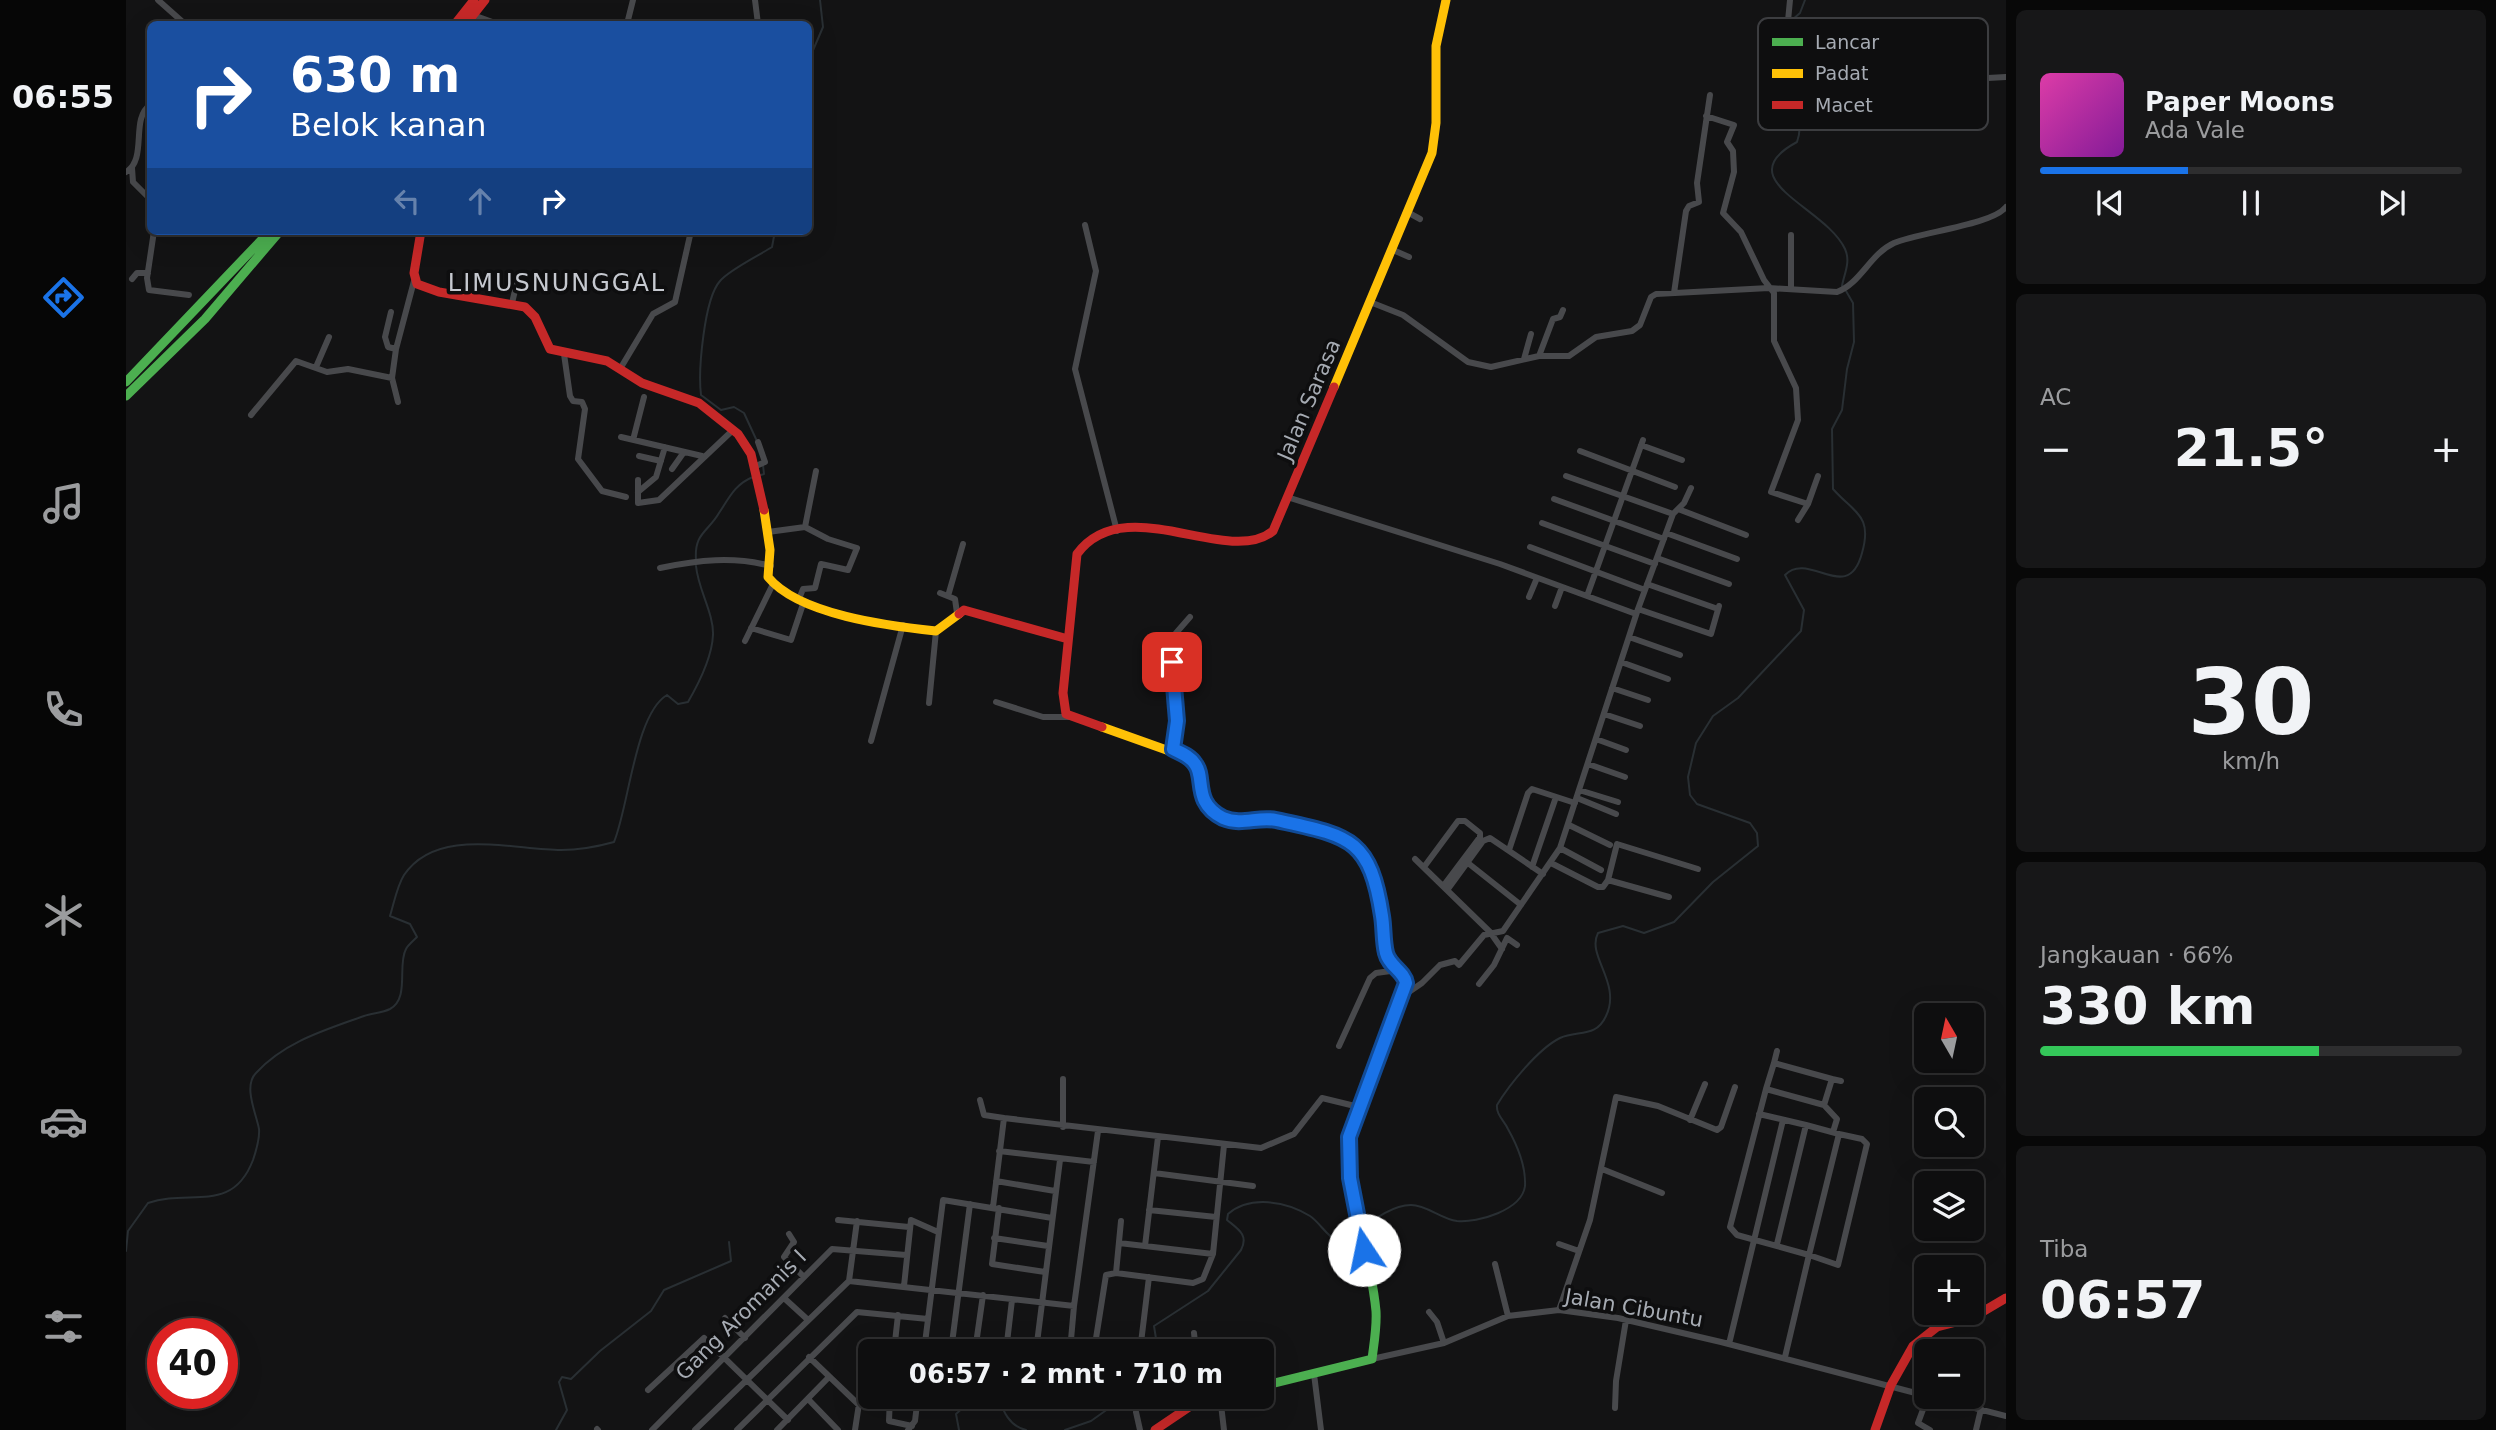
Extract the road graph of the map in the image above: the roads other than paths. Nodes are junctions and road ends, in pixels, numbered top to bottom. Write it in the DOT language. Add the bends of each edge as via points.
graph roads {
  1 [pos="158,0"];
  2 [pos="474,0"];
  3 [pos="485,0"];
  4 [pos="633,0"];
  5 [pos="755,0"];
  6 [pos="1446,0"];
  7 [pos="1790,0"];
  8 [pos="473,15"];
  9 [pos="1788,18"];
  10 [pos="182,21"];
  11 [pos="456,21"];
  12 [pos="468,21"];
  13 [pos="490,21"];
  14 [pos="628,21"];
  15 [pos="758,21"];
  16 [pos="2006,77"];
  17 [pos="1988,78"];
  18 [pos="1710,95"];
  19 [pos="147,108"];
  20 [pos="1706,116"];
  21 [pos="129,170"];
  22 [pos="147,196"];
  23 [pos="2006,207"];
  24 [pos="1409,213"];
  25 [pos="1420,219"];
  26 [pos="1085,225"];
  27 [pos="153,235"];
  28 [pos="266,235"];
  29 [pos="277,235"];
  30 [pos="420,235"];
  31 [pos="690,235"];
  32 [pos="1791,235"];
  33 [pos="1393,250"];
  34 [pos="1409,257"];
  35 [pos="148,273"];
  36 [pos="518,278"];
  37 [pos="132,279"];
  38 [pos="414,281"];
  39 [pos="1769,288"];
  40 [pos="1791,289"];
  41 [pos="1674,293"];
  42 [pos="190,295"];
  43 [pos="1370,302"];
  44 [pos="512,303"];
  45 [pos="1563,310"];
  46 [pos="391,313"];
  47 [pos="1531,334"];
  48 [pos="329,337"];
  49 [pos="396,349"];
  50 [pos="564,354"];
  51 [pos="1539,356"];
  52 [pos="1524,359"];
  53 [pos="317,367"];
  54 [pos="620,369"];
  55 [pos="392,378"];
  56 [pos="126,382"];
  57 [pos="126,396"];
  58 [pos="644,397"];
  59 [pos="398,402"];
  60 [pos="251,415"];
  61 [pos="733,429"];
  62 [pos="621,437"];
  63 [pos="633,440"];
  64 [pos="758,442"];
  65 [pos="665,447"];
  66 [pos="1580,451"];
  67 [pos="684,452"];
  68 [pos="639,456"];
  69 [pos="702,456"];
  70 [pos="1682,460"];
  71 [pos="661,461"];
  72 [pos="758,466"];
  73 [pos="672,469"];
  74 [pos="816,471"];
  75 [pos="1630,471"];
  76 [pos="1566,476"];
  77 [pos="1818,477"];
  78 [pos="638,480"];
  79 [pos="1675,487"];
  80 [pos="1691,488"];
  81 [pos="638,492"];
  82 [pos="1622,496"];
  83 [pos="626,497"];
  84 [pos="1287,497"];
  85 [pos="1554,499"];
  86 [pos="1808,504"];
  87 [pos="1675,511"];
  88 [pos="1613,520"];
  89 [pos="1798,520"];
  90 [pos="1542,523"];
  91 [pos="805,527"];
  92 [pos="1117,531"];
  93 [pos="768,532"];
  94 [pos="1746,535"];
  95 [pos="1665,536"];
  96 [pos="963,544"];
  97 [pos="1605,545"];
  98 [pos="1530,547"];
  99 [pos="1737,559"];
  100 [pos="1656,561"];
  101 [pos="771,566"];
  102 [pos="660,568"];
  103 [pos="1595,572"];
  104 [pos="1537,578"];
  105 [pos="1729,583"];
  106 [pos="772,586"];
  107 [pos="1562,587"];
  108 [pos="1646,587"];
  109 [pos="940,593"];
  110 [pos="948,596"];
  111 [pos="1587,596"];
  112 [pos="1529,597"];
  113 [pos="801,600"];
  114 [pos="1555,606"];
  115 [pos="1637,612"];
  116 [pos="957,613"];
  117 [pos="1190,617"];
  118 [pos="903,625"];
  119 [pos="751,628"];
  120 [pos="936,631"];
  121 [pos="1629,637"];
  122 [pos="1068,639"];
  123 [pos="745,641"];
  124 [pos="1680,655"];
  125 [pos="1621,662"];
  126 [pos="1668,679"];
  127 [pos="1612,688"];
  128 [pos="1648,700"];
  129 [pos="996,702"];
  130 [pos="929,703"];
  131 [pos="1604,714"];
  132 [pos="1069,717"];
  133 [pos="1640,726"];
  134 [pos="1596,739"];
  135 [pos="871,741"];
  136 [pos="1173,749"];
  137 [pos="1626,750"];
  138 [pos="1588,764"];
  139 [pos="1625,777"];
  140 [pos="1556,797"];
  141 [pos="1577,797"];
  142 [pos="1618,803"];
  143 [pos="1616,814"];
  144 [pos="1569,825"];
  145 [pos="1610,845"];
  146 [pos="1560,848"];
  147 [pos="1509,850"];
  148 [pos="1415,859"];
  149 [pos="1468,863"];
  150 [pos="1551,863"];
  151 [pos="1424,867"];
  152 [pos="1532,867"];
  153 [pos="1698,869"];
  154 [pos="1601,870"];
  155 [pos="1543,874"];
  156 [pos="1608,880"];
  157 [pos="1446,887"];
  158 [pos="1669,897"];
  159 [pos="1521,905"];
  160 [pos="1490,932"];
  161 [pos="1517,945"];
  162 [pos="1502,949"];
  163 [pos="1398,970"];
  164 [pos="1479,984"];
  165 [pos="1403,996"];
  166 [pos="1339,1046"];
  167 [pos="1777,1051"];
  168 [pos="1774,1063"];
  169 [pos="1063,1079"];
  170 [pos="1832,1079"];
  171 [pos="1841,1081"];
  172 [pos="1705,1084"];
  173 [pos="1735,1087"];
  174 [pos="1766,1089"];
  175 [pos="980,1100"];
  176 [pos="1824,1105"];
  177 [pos="1359,1107"];
  178 [pos="1759,1114"];
  179 [pos="1004,1118"];
  180 [pos="1690,1120"];
  181 [pos="1783,1120"];
  182 [pos="1806,1125"];
  183 [pos="1063,1127"];
  184 [pos="1098,1130"];
  185 [pos="1836,1133"];
  186 [pos="1158,1137"];
  187 [pos="1224,1145"];
  188 [pos="999,1151"];
  189 [pos="1060,1160"];
  190 [pos="1094,1162"];
  191 [pos="1602,1169"];
  192 [pos="1154,1173"];
  193 [pos="996,1181"];
  194 [pos="1220,1182"];
  195 [pos="1253,1186"];
  196 [pos="1055,1191"];
  197 [pos="1662,1193"];
  198 [pos="970,1204"];
  199 [pos="996,1208"];
  200 [pos="1149,1210"];
  201 [pos="1216,1217"];
  202 [pos="1052,1218"];
  203 [pos="838,1220"];
  204 [pos="858,1221"];
  205 [pos="1121,1221"];
  206 [pos="909,1227"];
  207 [pos="938,1232"];
  208 [pos="789,1234"];
  209 [pos="994,1238"];
  210 [pos="1754,1239"];
  211 [pos="1119,1243"];
  212 [pos="1559,1244"];
  213 [pos="1777,1244"];
  214 [pos="1048,1246"];
  215 [pos="1145,1246"];
  216 [pos="854,1249"];
  217 [pos="1579,1251"];
  218 [pos="1213,1254"];
  219 [pos="906,1255"];
  220 [pos="1809,1255"];
  221 [pos="1495,1264"];
  222 [pos="1045,1272"];
  223 [pos="1116,1273"];
  224 [pos="1149,1277"];
  225 [pos="804,1278"];
  226 [pos="849,1281"];
  227 [pos="904,1286"];
  228 [pos="933,1289"];
  229 [pos="959,1292"];
  230 [pos="983,1295"];
  231 [pos="785,1298"];
  232 [pos="2006,1298"];
  233 [pos="1012,1300"];
  234 [pos="1041,1303"];
  235 [pos="1074,1306"];
  236 [pos="1559,1310"];
  237 [pos="1429,1312"];
  238 [pos="898,1315"];
  239 [pos="1508,1316"];
  240 [pos="725,1318"];
  241 [pos="807,1319"];
  242 [pos="928,1319"];
  243 [pos="1626,1320"];
  244 [pos="1194,1334"];
  245 [pos="745,1338"];
  246 [pos="896,1339"];
  247 [pos="925,1339"];
  248 [pos="953,1339"];
  249 [pos="977,1339"];
  250 [pos="1007,1339"];
  251 [pos="1037,1339"];
  252 [pos="1071,1339"];
  253 [pos="1096,1339"];
  254 [pos="1141,1339"];
  255 [pos="1195,1339"];
  256 [pos="1444,1343"];
  257 [pos="1729,1344"];
  258 [pos="724,1357"];
  259 [pos="809,1357"];
  260 [pos="1784,1357"];
  261 [pos="1372,1359"];
  262 [pos="1314,1374"];
  263 [pos="828,1378"];
  264 [pos="746,1379"];
  265 [pos="1274,1383"];
  266 [pos="1891,1385"];
  267 [pos="648,1390"];
  268 [pos="1914,1392"];
  269 [pos="808,1399"];
  270 [pos="768,1400"];
  271 [pos="858,1404"];
  272 [pos="1615,1408"];
  273 [pos="858,1409"];
  274 [pos="889,1409"];
  275 [pos="915,1409"];
  276 [pos="1187,1409"];
  277 [pos="1220,1409"];
  278 [pos="1923,1409"];
  279 [pos="1981,1409"];
  280 [pos="1136,1412"];
  281 [pos="2006,1416"];
  282 [pos="788,1420"];
  283 [pos="910,1428"];
  284 [pos="652,1430"];
  285 [pos="695,1430"];
  286 [pos="737,1430"];
  287 [pos="777,1430"];
  288 [pos="838,1430"];
  289 [pos="855,1430"];
  290 [pos="1140,1430"];
  291 [pos="1155,1430"];
  292 [pos="1224,1430"];
  293 [pos="1321,1430"];
  294 [pos="1875,1430"];
  295 [pos="1930,1430"];
  296 [pos="1976,1430"];
  1 -- 10 [label="street"];
  2 -- 11 [label="street"];
  3 -- 8 [label="street"];
  4 -- 14 [label="street"];
  5 -- 15 [label="street"];
  6 -- 24 [label="street, Jalan Sarasa" via="1434,77 1437,130"];
  7 -- 9 [label="street"];
  8 -- 12 [label="street"];
  8 -- 13 [label="street"];
  16 -- 17 [label="street"];
  18 -- 20 [label="street"];
  19 -- 21 [label="street"];
  20 -- 39 [label="street" via="1734,125 1727,142 1734,172 1723,213 1741,232"];
  20 -- 41 [label="street" via="1697,183 1700,200 1686,211"];
  21 -- 22 [label="street" via="133,182"];
  23 -- 40 [label="street" via="1976,222 1895,243 1838,292"];
  24 -- 25 [label="street"];
  24 -- 33 [label="street, Jalan Sarasa"];
  26 -- 92 [label="street" via="1096,271 1075,369"];
  27 -- 35 [label="street"];
  28 -- 56 [label="street"];
  29 -- 57 [label="street" via="205,319"];
  30 -- 38 [label="street"];
  31 -- 54 [label="street" via="676,302 653,314"];
  32 -- 40 [label="street"];
  33 -- 34 [label="street"];
  33 -- 43 [label="street, Jalan Sarasa"];
  35 -- 37 [label="street" via="137,273"];
  35 -- 42 [label="street" via="151,292"];
  36 -- 44 [label="street"];
  38 -- 44 [label="street" via="439,292"];
  38 -- 49 [label="street"];
  39 -- 40 [label="street"];
  39 -- 41 [label="street"];
  39 -- 86 [label="street" via="1776,297 1774,341 1795,383 1798,420 1771,492"];
  41 -- 51 [label="street" via="1653,295 1633,331 1596,337 1569,356"];
  43 -- 52 [label="street" via="1403,316 1475,365 1498,367"];
  43 -- 84 [label="street, Jalan Sarasa"];
  44 -- 50 [label="street" via="529,310 546,345"];
  45 -- 51 [label="street" via="1553,319"];
  46 -- 49 [label="street" via="385,341"];
  47 -- 52 [label="street"];
  48 -- 53 [label="street"];
  49 -- 55 [label="street"];
  50 -- 54 [label="street" via="596,357"];
  50 -- 83 [label="street" via="570,397 586,409 578,459 602,491"];
  51 -- 52 [label="street"];
  53 -- 55 [label="street"];
  53 -- 60 [label="street" via="296,360"];
  54 -- 61 [label="street" via="642,383 699,403"];
  55 -- 59 [label="street"];
  58 -- 63 [label="street"];
  61 -- 69 [label="street"];
  61 -- 72 [label="street"];
  62 -- 63 [label="street"];
  63 -- 65 [label="street"];
  64 -- 72 [label="street"];
  65 -- 67 [label="street"];
  65 -- 71 [label="street"];
  66 -- 75 [label="street"];
  67 -- 69 [label="street"];
  67 -- 73 [label="street"];
  68 -- 71 [label="street"];
  69 -- 81 [label="street" via="659,500 641,505"];
  70 -- 75 [label="street" via="1642,443"];
  71 -- 81 [label="street" via="656,477"];
  72 -- 93 [label="street"];
  74 -- 91 [label="street"];
  75 -- 79 [label="street"];
  75 -- 82 [label="street"];
  76 -- 82 [label="street"];
  77 -- 86 [label="street"];
  78 -- 81 [label="street"];
  80 -- 87 [label="street"];
  82 -- 87 [label="street"];
  82 -- 88 [label="street"];
  84 -- 92 [label="street, Jalan Sarasa" via="1273,530 1256,542 1156,527"];
  84 -- 104 [label="street"];
  85 -- 88 [label="street"];
  86 -- 89 [label="street"];
  87 -- 94 [label="street"];
  87 -- 95 [label="street"];
  88 -- 95 [label="street"];
  88 -- 97 [label="street"];
  90 -- 97 [label="street"];
  91 -- 93 [label="street"];
  91 -- 113 [label="street" via="856,548 848,570 821,564 815,589 803,589"];
  92 -- 122 [label="street, Jalan Sarasa" via="1095,537 1079,549"];
  93 -- 101 [label="street"];
  95 -- 99 [label="street"];
  95 -- 100 [label="street"];
  96 -- 110 [label="street"];
  97 -- 100 [label="street"];
  97 -- 103 [label="street"];
  98 -- 103 [label="street"];
  100 -- 105 [label="street"];
  100 -- 108 [label="street"];
  101 -- 102 [label="street" via="710,559"];
  101 -- 106 [label="street" via="768,578"];
  103 -- 108 [label="street"];
  103 -- 111 [label="street"];
  104 -- 107 [label="street"];
  104 -- 112 [label="street"];
  106 -- 113 [label="street"];
  106 -- 119 [label="street"];
  107 -- 111 [label="street"];
  107 -- 114 [label="street"];
  108 -- 115 [label="street"];
  108 -- 115 [label="street" via="1718,608 1712,634"];
  109 -- 110 [label="street"];
  110 -- 116 [label="street" via="955,600"];
  111 -- 115 [label="street"];
  113 -- 118 [label="street"];
  113 -- 119 [label="street" via="791,640"];
  115 -- 121 [label="street"];
  116 -- 120 [label="street"];
  116 -- 122 [label="street" via="970,611"];
  117 -- 136 [label="street" via="1176,633 1172,649 1177,721"];
  118 -- 120 [label="street"];
  118 -- 135 [label="street"];
  119 -- 123 [label="street"];
  120 -- 130 [label="street"];
  121 -- 124 [label="street"];
  121 -- 125 [label="street"];
  122 -- 132 [label="street" via="1063,699"];
  125 -- 126 [label="street"];
  125 -- 127 [label="street"];
  127 -- 128 [label="street"];
  127 -- 131 [label="street"];
  129 -- 132 [label="street" via="1043,717"];
  131 -- 133 [label="street"];
  131 -- 134 [label="street"];
  132 -- 136 [label="street"];
  134 -- 137 [label="street"];
  134 -- 138 [label="street"];
  136 -- 163 [label="street" via="1195,764 1201,793 1224,818 1245,822 1274,819 1346,840 1360,849 1376,885 1386,955"];
  138 -- 139 [label="street"];
  138 -- 141 [label="street"];
  140 -- 141 [label="street"];
  140 -- 147 [label="street" via="1530,791"];
  140 -- 152 [label="street"];
  141 -- 142 [label="street"];
  141 -- 143 [label="street"];
  141 -- 144 [label="street"];
  144 -- 145 [label="street"];
  144 -- 146 [label="street"];
  146 -- 150 [label="street"];
  146 -- 154 [label="street"];
  147 -- 149 [label="street" via="1493,838 1486,839"];
  147 -- 152 [label="street"];
  148 -- 151 [label="street"];
  149 -- 157 [label="street"];
  149 -- 159 [label="street"];
  150 -- 155 [label="street"];
  150 -- 156 [label="street" via="1598,887"];
  151 -- 157 [label="street"];
  151 -- 157 [label="street" via="1458,821 1480,833"];
  152 -- 155 [label="street"];
  153 -- 156 [label="street" via="1616,844"];
  155 -- 159 [label="street"];
  156 -- 158 [label="street"];
  157 -- 160 [label="street"];
  159 -- 160 [label="street" via="1503,930"];
  160 -- 162 [label="street"];
  160 -- 165 [label="street" via="1459,965 1445,962"];
  161 -- 162 [label="street" via="1507,938"];
  162 -- 164 [label="street"];
  163 -- 165 [label="street" via="1406,979"];
  163 -- 166 [label="street" via="1372,975"];
  165 -- 177 [label="street"];
  167 -- 168 [label="street"];
  168 -- 170 [label="street"];
  168 -- 174 [label="street"];
  169 -- 183 [label="street"];
  170 -- 171 [label="street"];
  170 -- 176 [label="street"];
  172 -- 180 [label="street"];
  173 -- 180 [label="street" via="1719,1129"];
  174 -- 176 [label="street"];
  174 -- 178 [label="street"];
  175 -- 179 [label="street" via="984,1115"];
  176 -- 185 [label="street" via="1836,1117"];
  177 -- 187 [label="street" via="1322,1098 1300,1129 1277,1143 1261,1148"];
  177 -- 261 [label="street" via="1351,1125 1348,1157 1376,1312"];
  178 -- 181 [label="street"];
  178 -- 210 [label="street" via="1730,1227 1737,1235"];
  179 -- 183 [label="street"];
  179 -- 188 [label="street"];
  180 -- 191 [label="street" via="1658,1106 1616,1097"];
  181 -- 182 [label="street"];
  181 -- 210 [label="street"];
  182 -- 185 [label="street"];
  182 -- 213 [label="street"];
  183 -- 184 [label="street"];
  184 -- 186 [label="street"];
  184 -- 190 [label="street"];
  185 -- 220 [label="street"];
  185 -- 220 [label="street" via="1867,1144 1838,1265"];
  186 -- 187 [label="street"];
  186 -- 192 [label="street"];
  187 -- 194 [label="street"];
  188 -- 189 [label="street"];
  188 -- 193 [label="street"];
  189 -- 190 [label="street"];
  189 -- 196 [label="street"];
  190 -- 235 [label="street"];
  191 -- 197 [label="street"];
  191 -- 217 [label="street"];
  192 -- 194 [label="street"];
  192 -- 200 [label="street"];
  193 -- 196 [label="street"];
  193 -- 199 [label="street"];
  194 -- 195 [label="street"];
  194 -- 201 [label="street"];
  196 -- 202 [label="street"];
  198 -- 199 [label="street"];
  198 -- 207 [label="street" via="943,1200"];
  198 -- 229 [label="street"];
  199 -- 202 [label="street"];
  199 -- 209 [label="street"];
  200 -- 201 [label="street"];
  200 -- 215 [label="street"];
  201 -- 218 [label="street"];
  202 -- 214 [label="street"];
  203 -- 204 [label="street"];
  204 -- 206 [label="street"];
  204 -- 216 [label="street"];
  205 -- 211 [label="street"];
  206 -- 207 [label="street" via="913,1220"];
  206 -- 219 [label="street"];
  207 -- 228 [label="street"];
  208 -- 225 [label="street" via="794,1242 784,1257"];
  209 -- 214 [label="street"];
  209 -- 222 [label="street" via="992,1264"];
  210 -- 213 [label="street"];
  210 -- 257 [label="street"];
  211 -- 215 [label="street"];
  211 -- 223 [label="street"];
  212 -- 217 [label="street"];
  213 -- 220 [label="street"];
  214 -- 222 [label="street"];
  215 -- 218 [label="street"];
  216 -- 219 [label="street, Gang Aromanis I"];
  216 -- 225 [label="street, Gang Aromanis I" via="832,1249"];
  216 -- 226 [label="street"];
  217 -- 236 [label="street"];
  218 -- 224 [label="street" via="1208,1271 1198,1282"];
  219 -- 227 [label="street"];
  220 -- 260 [label="street"];
  221 -- 239 [label="street"];
  222 -- 234 [label="street"];
  223 -- 224 [label="street"];
  223 -- 253 [label="street" via="1104,1277"];
  224 -- 254 [label="street"];
  225 -- 231 [label="street, Gang Aromanis I"];
  226 -- 227 [label="street"];
  226 -- 241 [label="street"];
  227 -- 228 [label="street"];
  228 -- 229 [label="street"];
  228 -- 242 [label="street"];
  229 -- 230 [label="street"];
  229 -- 248 [label="street"];
  230 -- 233 [label="street"];
  230 -- 249 [label="street"];
  231 -- 241 [label="street"];
  231 -- 245 [label="street, Gang Aromanis I"];
  232 -- 266 [label="street" via="1972,1318 1937,1327 1921,1339"];
  233 -- 234 [label="street"];
  233 -- 250 [label="street"];
  234 -- 235 [label="street"];
  234 -- 251 [label="street"];
  235 -- 252 [label="street"];
  236 -- 239 [label="street, Jalan Cibuntu"];
  236 -- 243 [label="street, Jalan Cibuntu"];
  237 -- 256 [label="street"];
  238 -- 242 [label="street"];
  238 -- 246 [label="street"];
  238 -- 259 [label="street" via="856,1312"];
  239 -- 256 [label="street, Jalan Cibuntu"];
  240 -- 245 [label="street"];
  241 -- 264 [label="street"];
  242 -- 247 [label="street"];
  243 -- 257 [label="street, Jalan Cibuntu"];
  243 -- 272 [label="street"];
  244 -- 255 [label="street"];
  245 -- 258 [label="street, Gang Aromanis I"];
  256 -- 261 [label="street, Jalan Cibuntu"];
  257 -- 260 [label="street, Jalan Cibuntu"];
  258 -- 264 [label="street"];
  258 -- 267 [label="street" via="701,1338"];
  258 -- 284 [label="street, Gang Aromanis I"];
  259 -- 263 [label="street"];
  259 -- 270 [label="street"];
  260 -- 266 [label="street, Jalan Cibuntu"];
  261 -- 262 [label="street"];
  262 -- 265 [label="street"];
  262 -- 293 [label="street"];
  263 -- 269 [label="street"];
  263 -- 271 [label="street"];
  264 -- 270 [label="street"];
  264 -- 285 [label="street"];
  266 -- 268 [label="street, Jalan Cibuntu"];
  266 -- 294 [label="street"];
  269 -- 282 [label="street"];
  269 -- 288 [label="street"];
  270 -- 282 [label="street"];
  270 -- 286 [label="street"];
  273 -- 289 [label="street"];
  274 -- 283 [label="street" via="889,1421"];
  275 -- 283 [label="street"];
  276 -- 291 [label="street"];
  277 -- 292 [label="street"];
  278 -- 295 [label="street" via="1920,1426"];
  279 -- 281 [label="street, Jalan Cibuntu"];
  279 -- 296 [label="street"];
  280 -- 290 [label="street"];
  282 -- 287 [label="street"];
}
